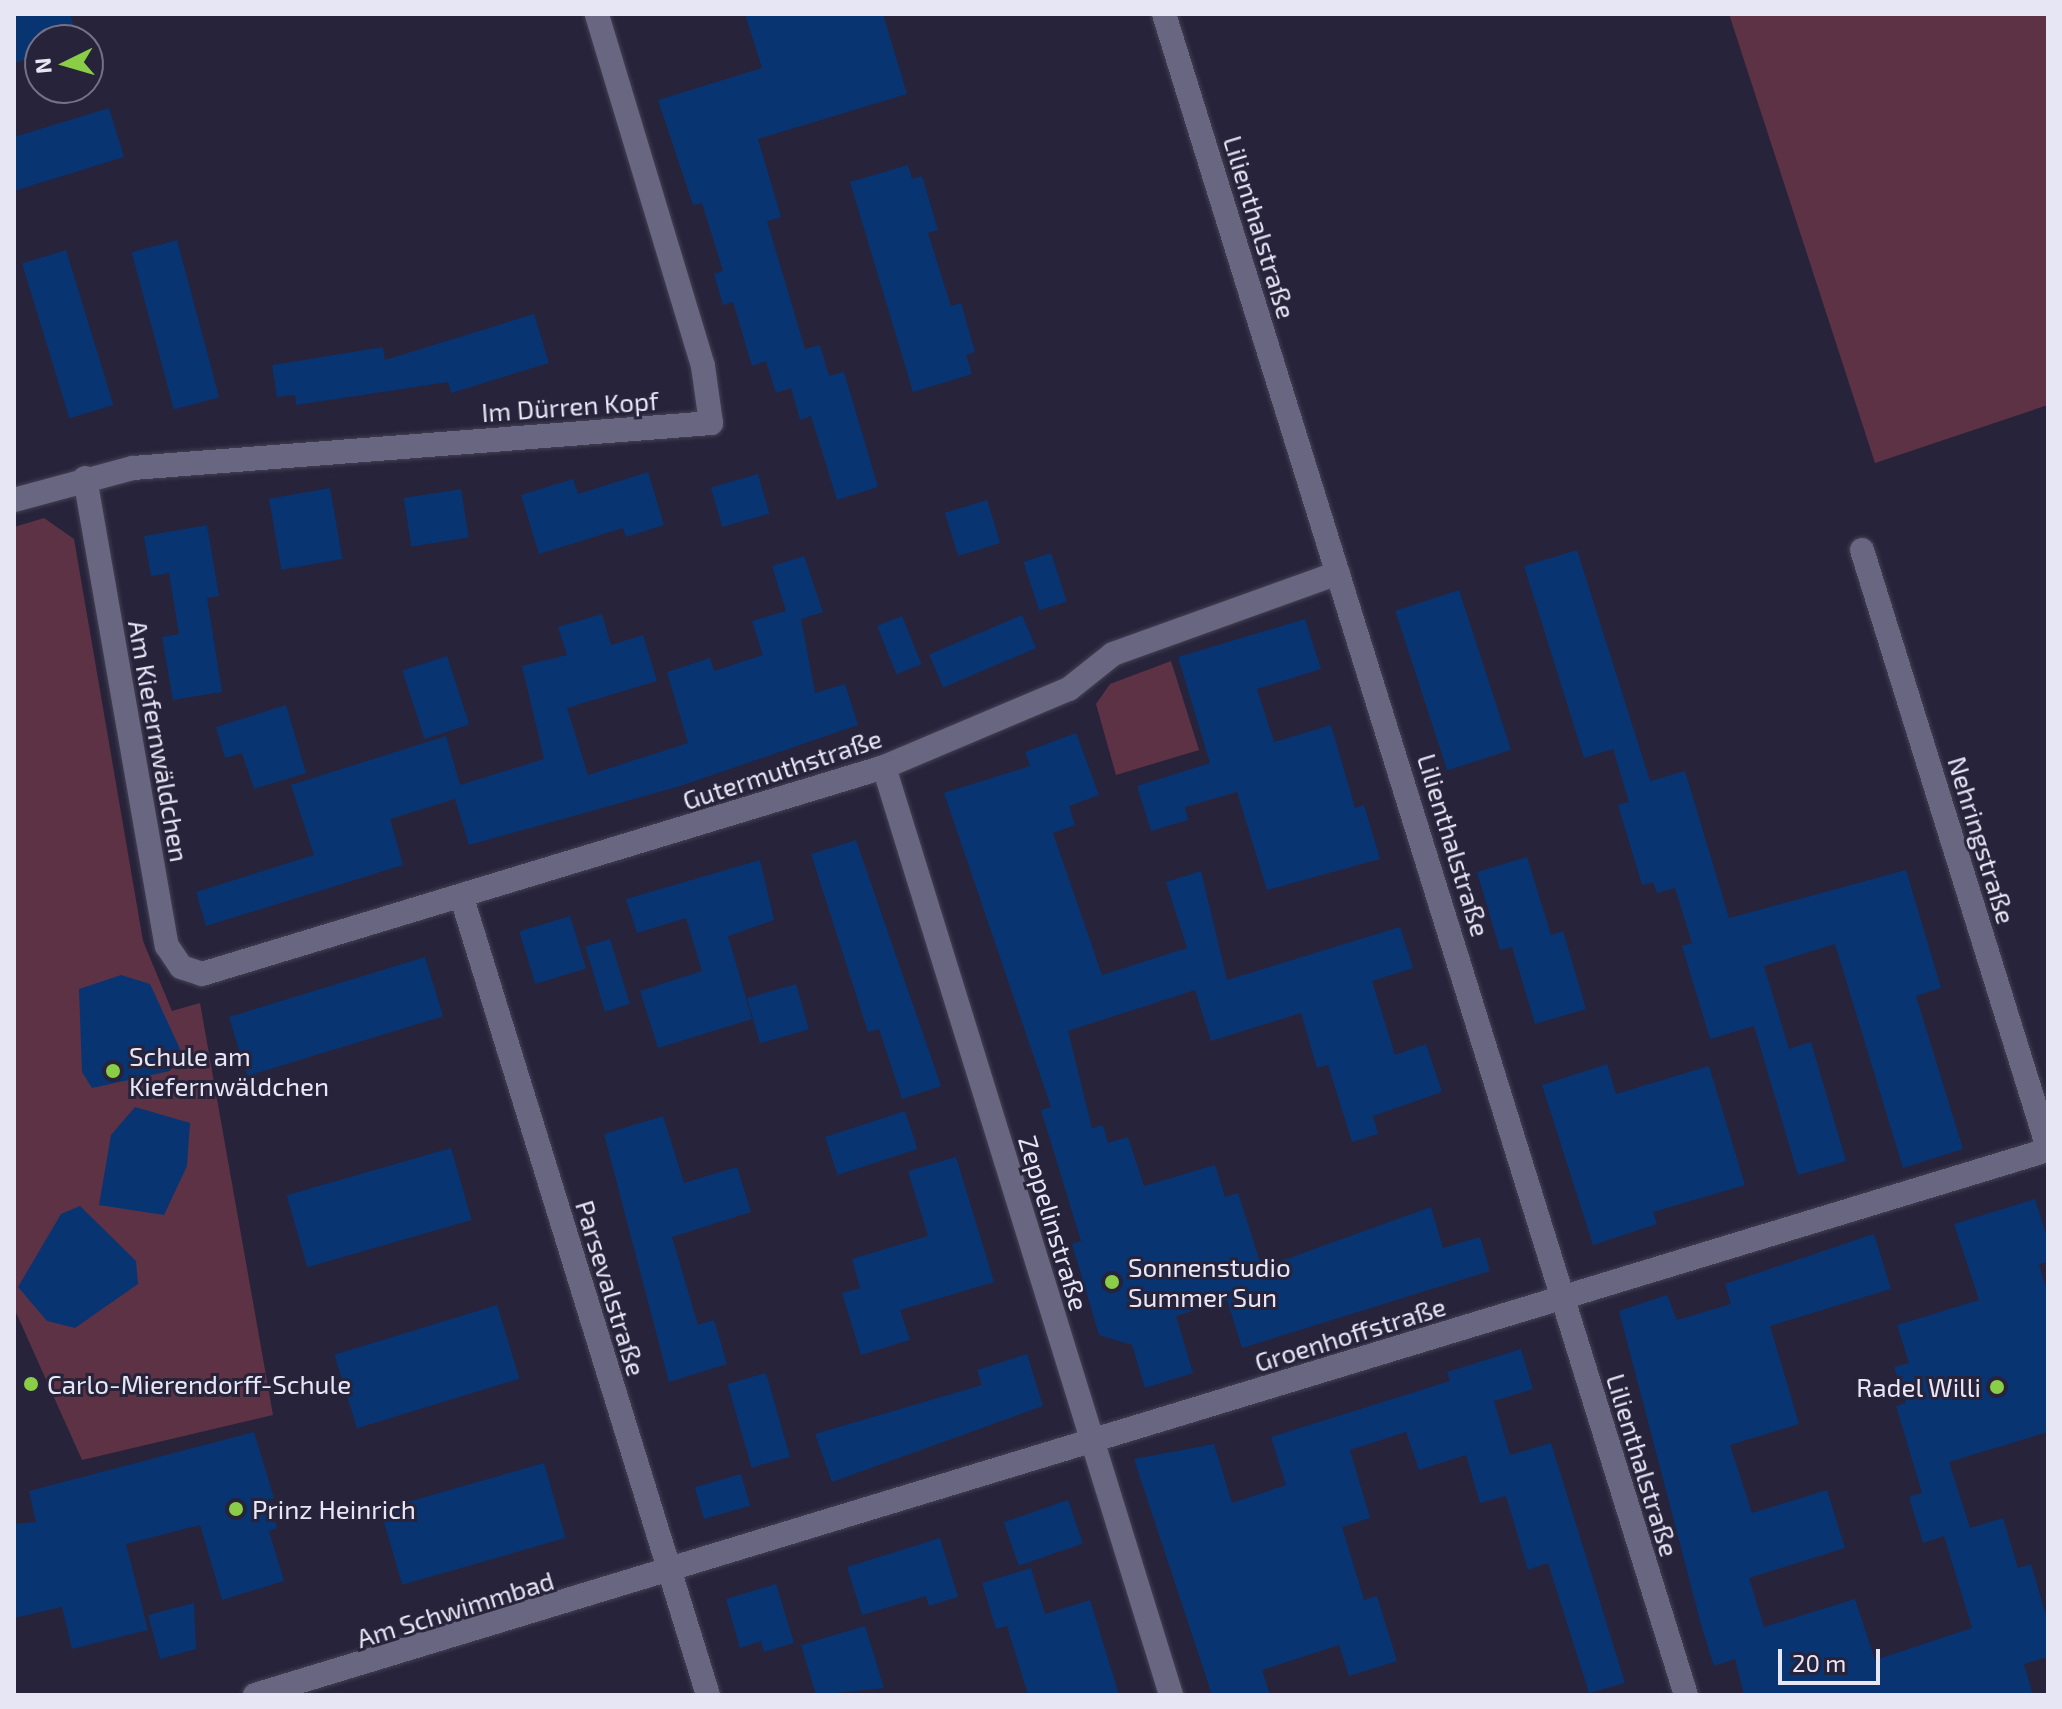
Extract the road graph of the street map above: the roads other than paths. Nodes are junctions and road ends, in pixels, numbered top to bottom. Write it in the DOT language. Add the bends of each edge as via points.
graph roads {
  1 [pos="597,14"];
  2 [pos="1164,14"];
  3 [pos="85,478"];
  4 [pos="14,500"];
  5 [pos="1862,550"];
  6 [pos="1338,573"];
  7 [pos="884,767"];
  8 [pos="462,898"];
  9 [pos="223,971"];
  10 [pos="2048,1149"];
  11 [pos="1562,1298"];
  12 [pos="1093,1443"];
  13 [pos="670,1572"];
  14 [pos="255,1695"];
  15 [pos="708,1695"];
  16 [pos="1171,1695"];
  17 [pos="1686,1695"];
  1 -- 3 [label="street, Im Dürren Kopf" via="703,366 711,423 151,466"];
  2 -- 6 [label="street, Lilienthalstraße"];
  3 -- 4 [label="street, Im Dürren Kopf"];
  3 -- 9 [label="street, Am Kiefernwäldchen" via="167,946 187,970"];
  5 -- 10 [label="street, Nehringstraße"];
  6 -- 7 [label="street, Gutermuthstraße" via="1113,654 1069,689"];
  6 -- 11 [label="street, Lilienthalstraße"];
  7 -- 8 [label="street, Gutermuthstraße"];
  7 -- 12 [label="street, Zeppelinstraße"];
  8 -- 9 [label="street, Gutermuthstraße"];
  8 -- 13 [label="street, Parsevalstraße"];
  10 -- 11 [label="street, Groenhoffstraße"];
  11 -- 12 [label="street, Groenhoffstraße"];
  11 -- 17 [label="street, Lilienthalstraße"];
  12 -- 13 [label="street, Groenhoffstraße"];
  12 -- 16 [label="street, Zeppelinstraße"];
  13 -- 14 [label="street, Am Schwimmbad"];
  13 -- 15 [label="street, Parsevalstraße"];
}
